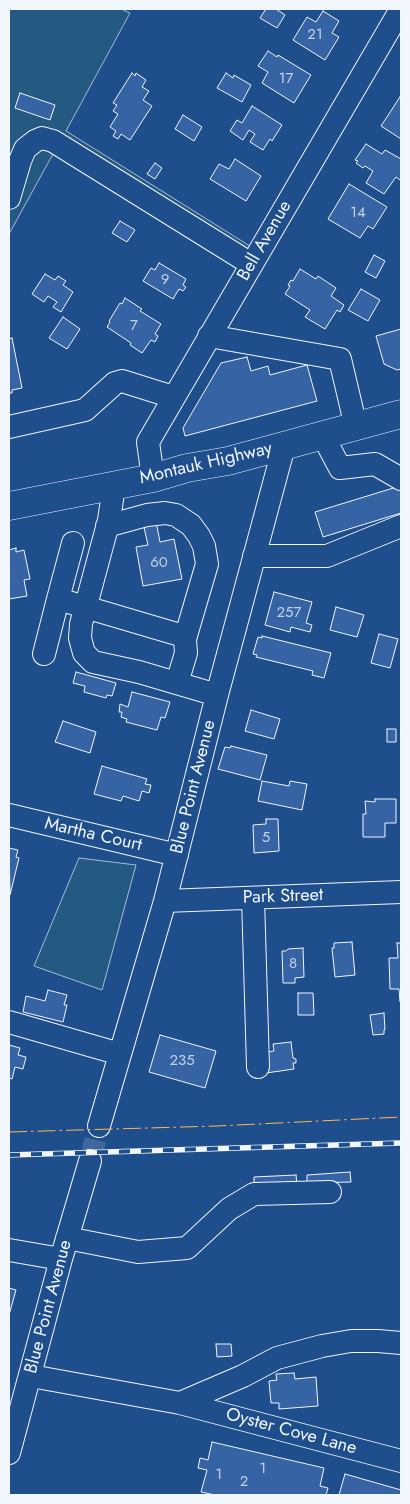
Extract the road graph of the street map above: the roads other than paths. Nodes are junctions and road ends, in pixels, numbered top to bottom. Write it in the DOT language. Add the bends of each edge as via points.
graph roads {
  1 [pos="400,9"];
  2 [pos="9,198"];
  3 [pos="251,264"];
  4 [pos="209,336"];
  5 [pos="173,397"];
  6 [pos="401,414"];
  7 [pos="9,427"];
  8 [pos="356,427"];
  9 [pos="323,436"];
  10 [pos="284,446"];
  11 [pos="154,478"];
  12 [pos="401,479"];
  13 [pos="114,486"];
  14 [pos="9,506"];
  15 [pos="107,526"];
  16 [pos="401,526"];
  17 [pos="73,544"];
  18 [pos="254,556"];
  19 [pos="58,600"];
  20 [pos="85,607"];
  21 [pos="185,639"];
  22 [pos="44,654"];
  23 [pos="177,683"];
  24 [pos="217,695"];
  25 [pos="9,815"];
  26 [pos="177,855"];
  27 [pos="401,892"];
  28 [pos="253,898"];
  29 [pos="165,901"];
  30 [pos="9,1022"];
  31 [pos="120,1054"];
  32 [pos="258,1067"];
  33 [pos="99,1126"];
  34 [pos="90,1161"];
  35 [pos="330,1192"];
  36 [pos="67,1238"];
  37 [pos="9,1250"];
  38 [pos="61,1259"];
  39 [pos="401,1343"];
  40 [pos="31,1376"];
  41 [pos="180,1403"];
  42 [pos="15,1410"];
  43 [pos="9,1453"];
  44 [pos="401,1461"];
  1 -- 3 [label="street, Bell Avenue"];
  2 -- 3 [label="street" via="25,149 42,138 53,141"];
  3 -- 4 [label="street, Bell Avenue"];
  4 -- 5 [label="street, Bell Avenue"];
  4 -- 8 [label="street" via="340,359"];
  5 -- 7 [label="street" via="122,381 115,383 85,410"];
  5 -- 11 [label="street, Bell Avenue" via="148,442"];
  6 -- 8 [label="main road, Montauk Highway"];
  8 -- 9 [label="main road, Montauk Highway"];
  9 -- 10 [label="main road, Montauk Highway"];
  9 -- 12 [label="street" via="340,468 375,464"];
  10 -- 11 [label="main road, Montauk Highway"];
  10 -- 18 [label="street, Blue Point Avenue"];
  11 -- 13 [label="main road, Montauk Highway"];
  13 -- 14 [label="main road, Montauk Highway"];
  13 -- 15 [label="street"];
  15 -- 20 [label="street"];
  15 -- 21 [label="street" via="165,513 190,525 199,536 207,564"];
  16 -- 18 [label="street" via="327,556"];
  17 -- 19 [label="street"];
  18 -- 24 [label="street, Blue Point Avenue"];
  19 -- 20 [label="street"];
  19 -- 22 [label="street"];
  20 -- 21 [label="street"];
  20 -- 23 [label="street" via="80,638 84,652 93,662"];
  21 -- 23 [label="street" via="186,653"];
  23 -- 24 [label="street"];
  24 -- 26 [label="street, Blue Point Avenue"];
  25 -- 26 [label="street, Martha Court"];
  26 -- 29 [label="street, Blue Point Avenue"];
  27 -- 28 [label="street, Park Street"];
  28 -- 29 [label="street, Park Street"];
  28 -- 32 [label="street"];
  29 -- 31 [label="street, Blue Point Avenue"];
  30 -- 31 [label="street"];
  31 -- 33 [label="street, Blue Point Avenue"];
  34 -- 36 [label="street, Blue Point Avenue"];
  35 -- 36 [label="street" via="254,1194 229,1209 187,1248 138,1252"];
  36 -- 38 [label="street, Blue Point Avenue"];
  37 -- 38 [label="street"];
  38 -- 40 [label="street, Blue Point Avenue"];
  39 -- 41 [label="street, Oyster Cove Lane" via="351,1342 313,1348 277,1358"];
  40 -- 41 [label="street, Oyster Cove Lane"];
  40 -- 42 [label="street, Blue Point Avenue"];
  41 -- 44 [label="street, Oyster Cove Lane"];
  42 -- 43 [label="street, Blue Point Avenue"];
}
